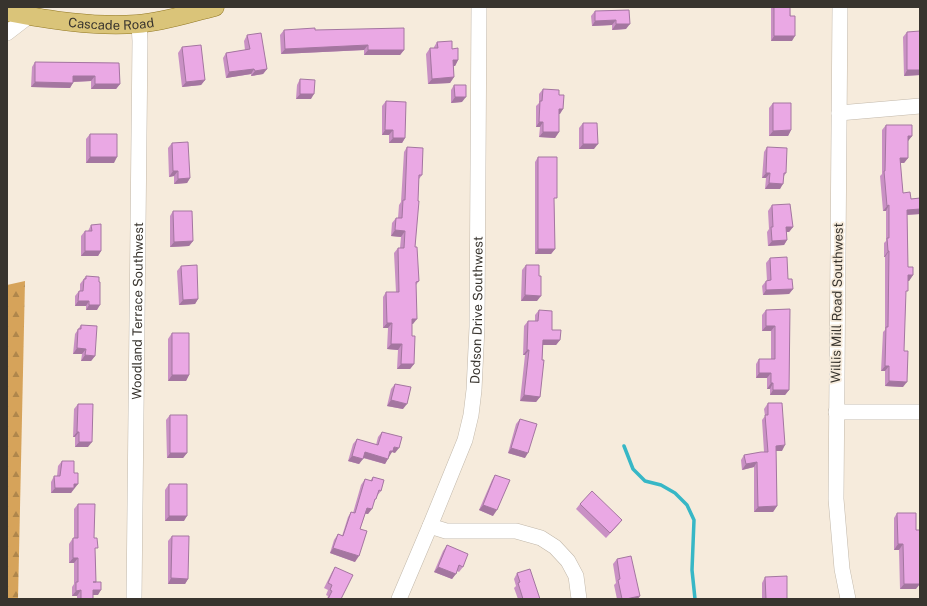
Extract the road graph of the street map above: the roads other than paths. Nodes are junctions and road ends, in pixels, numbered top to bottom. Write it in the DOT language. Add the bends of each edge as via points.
graph roads {
  1 [pos="215,7"];
  2 [pos="479,7"];
  3 [pos="840,7"];
  4 [pos="7,12"];
  5 [pos="29,16"];
  6 [pos="139,24"];
  7 [pos="7,33"];
  8 [pos="920,106"];
  9 [pos="839,113"];
  10 [pos="836,412"];
  11 [pos="920,412"];
  12 [pos="430,526"];
  13 [pos="134,599"];
  14 [pos="398,599"];
  15 [pos="579,599"];
  16 [pos="848,599"];
  1 -- 6 [label="main road, Cascade Road"];
  2 -- 12 [label="street, Dodson Drive Southwest" via="477,327 474,390 465,440"];
  3 -- 9 [label="street, Willis Mill Road Southwest"];
  4 -- 5 [label="main road, Cascade Road"];
  5 -- 6 [label="main road, Cascade Road" via="101,25"];
  5 -- 7 [label="street"];
  6 -- 13 [label="street, Woodland Terrace Southwest"];
  8 -- 9 [label="street"];
  9 -- 10 [label="street, Willis Mill Road Southwest"];
  10 -- 11 [label="street"];
  10 -- 16 [label="street, Willis Mill Road Southwest" via="836,499 842,569"];
  12 -- 14 [label="street, Dodson Drive Southwest"];
  12 -- 15 [label="street" via="446,531 516,531 541,538 556,547 568,561 576,576"];
}
